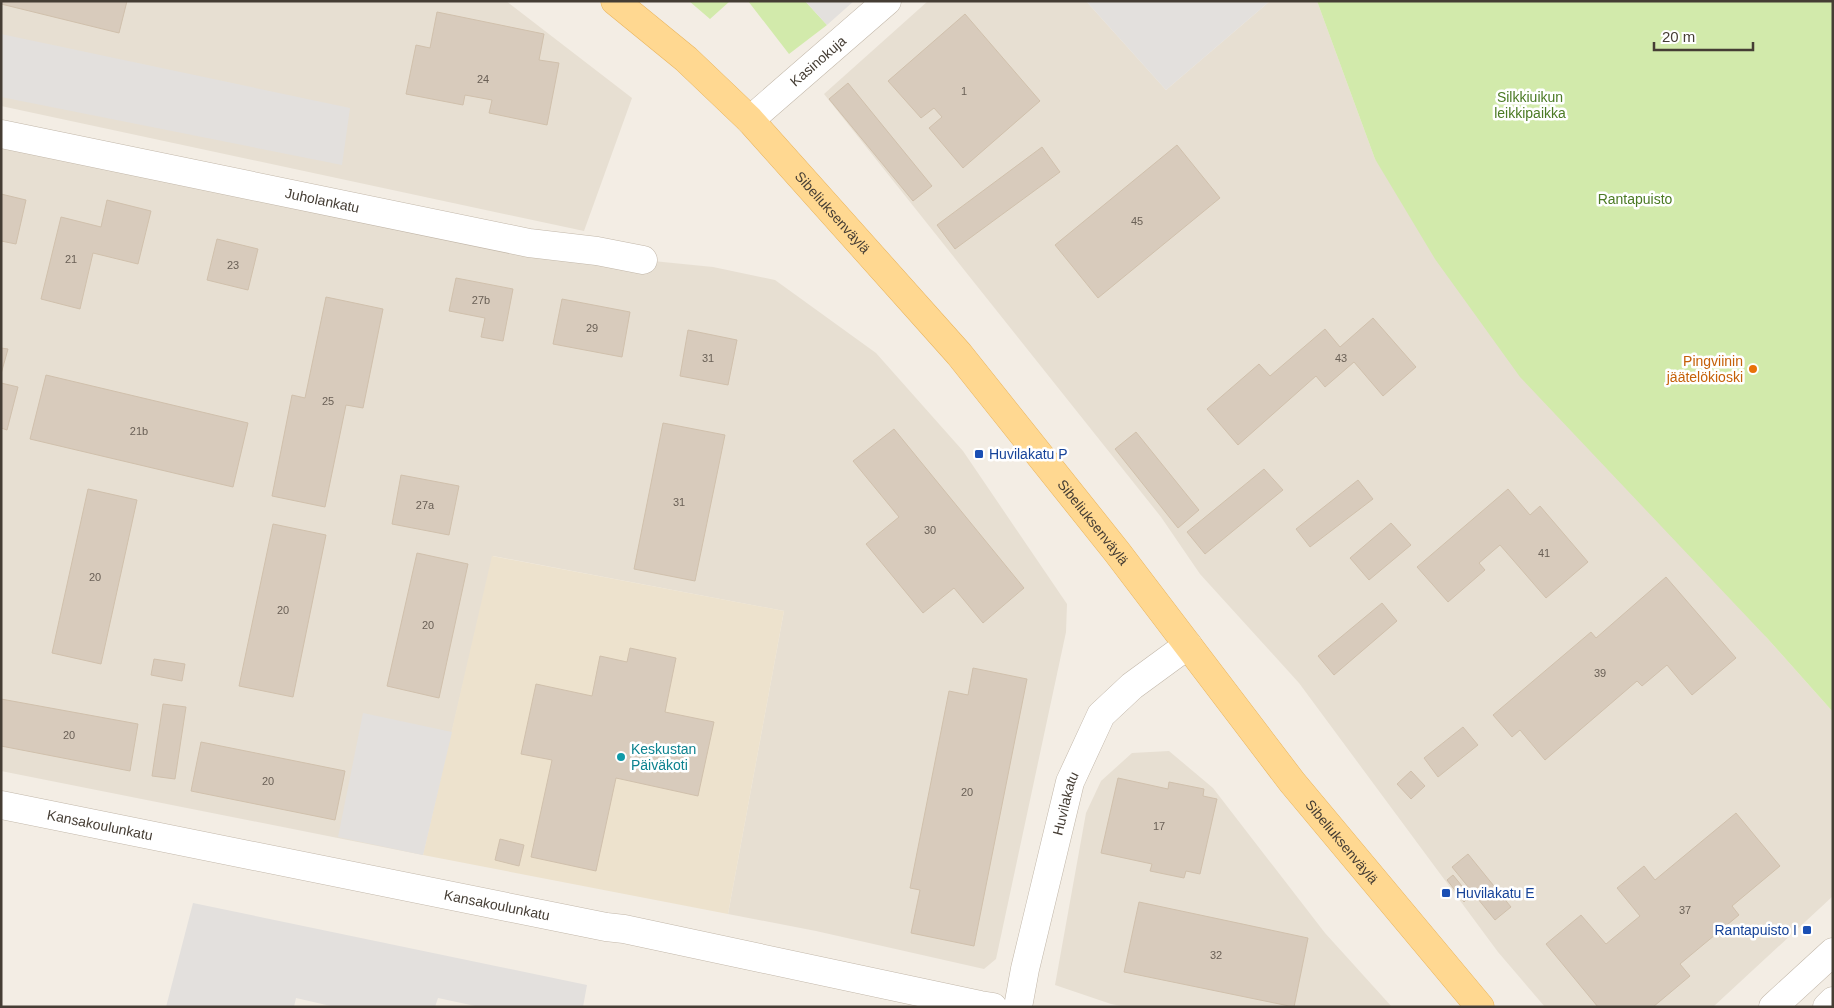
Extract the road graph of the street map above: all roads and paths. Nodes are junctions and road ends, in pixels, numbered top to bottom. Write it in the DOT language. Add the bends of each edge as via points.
graph roads {
  1 [pos="615,1"];
  2 [pos="887,1"];
  3 [pos="750,120"];
  4 [pos="1,134"];
  5 [pos="643,260"];
  6 [pos="1188,645"];
  7 [pos="1,805"];
  8 [pos="1833,952"];
  9 [pos="1833,1002"];
  10 [pos="1479,1006"];
  11 [pos="993,1007"];
  12 [pos="1018,1007"];
  13 [pos="1773,1007"];
  14 [pos="1827,1007"];
  1 -- 3 [label="main road, Sibeliuksenväylä" via="686,59"];
  2 -- 3 [label="street, Kasinokuja"];
  3 -- 6 [label="main road, Sibeliuksenväylä" via="960,354"];
  4 -- 5 [label="street, Juholankatu" via="529,243"];
  6 -- 10 [label="main road, Sibeliuksenväylä" via="1292,782"];
  6 -- 12 [label="street, Huvilakatu" via="1132,686 1101,715 1089,740 1070,782"];
  7 -- 11 [label="street, Kansakoulunkatu" via="624,929"];
  8 -- 13 [label="street"];
  9 -- 14 [label="street"];
}
